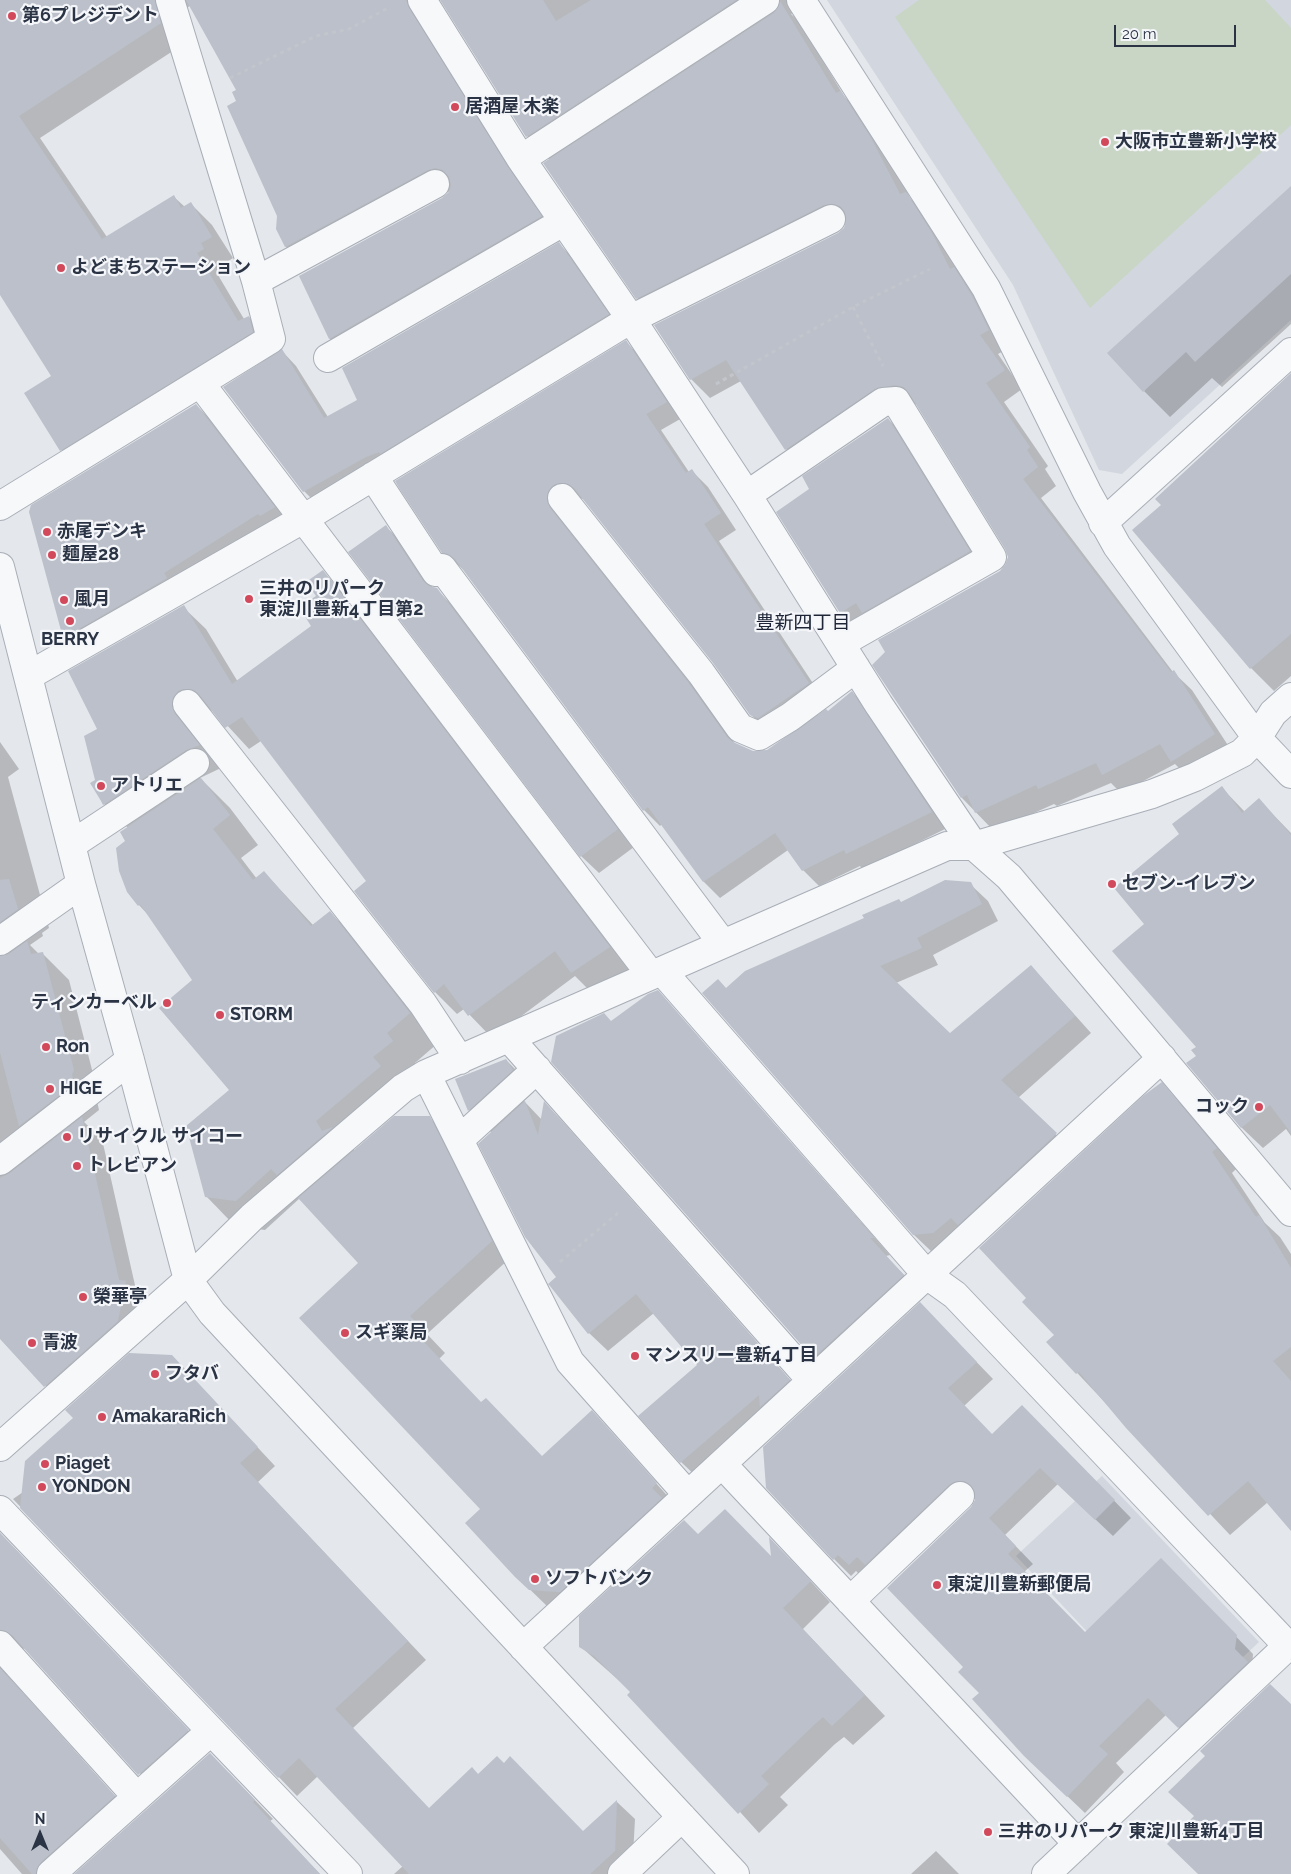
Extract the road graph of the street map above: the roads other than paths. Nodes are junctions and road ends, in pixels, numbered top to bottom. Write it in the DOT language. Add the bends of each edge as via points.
graph roads {
  1 [pos="170,0"];
  2 [pos="422,0"];
  3 [pos="765,0"];
  4 [pos="801,0"];
  5 [pos="521,159"];
  6 [pos="434,184"];
  7 [pos="831,219"];
  8 [pos="563,222"];
  9 [pos="256,281"];
  10 [pos="632,319"];
  11 [pos="1291,352"];
  12 [pos="328,358"];
  13 [pos="200,383"];
  14 [pos="373,476"];
  15 [pos="747,495"];
  16 [pos="562,498"];
  17 [pos="0,506"];
  18 [pos="303,519"];
  19 [pos="1103,523"];
  20 [pos="0,567"];
  21 [pos="841,643"];
  22 [pos="856,668"];
  23 [pos="28,676"];
  24 [pos="1291,697"];
  25 [pos="187,704"];
  26 [pos="1257,738"];
  27 [pos="195,763"];
  28 [pos="1291,774"];
  29 [pos="71,845"];
  30 [pos="974,846"];
  31 [pos="81,884"];
  32 [pos="0,941"];
  33 [pos="724,944"];
  34 [pos="656,973"];
  35 [pos="509,1038"];
  36 [pos="1162,1058"];
  37 [pos="130,1060"];
  38 [pos="460,1060"];
  39 [pos="537,1069"];
  40 [pos="426,1074"];
  41 [pos="459,1140"];
  42 [pos="0,1161"];
  43 [pos="1291,1212"];
  44 [pos="927,1274"];
  45 [pos="188,1280"];
  46 [pos="812,1381"];
  47 [pos="0,1446"];
  48 [pos="722,1464"];
  49 [pos="688,1495"];
  50 [pos="960,1496"];
  51 [pos="0,1510"];
  52 [pos="850,1601"];
  53 [pos="0,1645"];
  54 [pos="1290,1645"];
  55 [pos="523,1647"];
  56 [pos="211,1731"];
  57 [pos="137,1797"];
  58 [pos="682,1817"];
  59 [pos="1078,1844"];
  60 [pos="51,1874"];
  61 [pos="348,1874"];
  62 [pos="622,1874"];
  63 [pos="735,1874"];
  64 [pos="1046,1874"];
  1 -- 9 [label="street"];
  2 -- 5 [label="street"];
  3 -- 5 [label="street"];
  4 -- 19 [label="street" via="986,288"];
  5 -- 8 [label="street"];
  6 -- 9 [label="street"];
  7 -- 10 [label="street"];
  8 -- 10 [label="street"];
  8 -- 12 [label="street"];
  9 -- 13 [label="street" via="271,339"];
  10 -- 14 [label="street"];
  10 -- 15 [label="street"];
  11 -- 19 [label="street"];
  13 -- 17 [label="street"];
  13 -- 18 [label="street"];
  14 -- 18 [label="street"];
  14 -- 33 [label="street" via="436,572 442,568"];
  15 -- 21 [label="street"];
  15 -- 21 [label="street" via="883,402 896,401 992,557"];
  16 -- 22 [label="street" via="701,673 740,728 759,736"];
  18 -- 23 [label="street"];
  18 -- 34 [label="street"];
  19 -- 26 [label="street"];
  20 -- 23 [label="street"];
  21 -- 22 [label="street"];
  22 -- 30 [label="street"];
  23 -- 29 [label="street"];
  24 -- 26 [label="street" via="1273,713"];
  25 -- 38 [label="street" via="423,1004"];
  26 -- 28 [label="street"];
  26 -- 30 [label="street" via="1242,753 1152,794"];
  27 -- 29 [label="street"];
  29 -- 31 [label="street"];
  30 -- 33 [label="street" via="947,846"];
  30 -- 36 [label="street" via="1009,877"];
  31 -- 32 [label="street"];
  31 -- 37 [label="street"];
  33 -- 34 [label="street"];
  34 -- 35 [label="street"];
  34 -- 44 [label="street"];
  35 -- 38 [label="street"];
  35 -- 39 [label="street"];
  36 -- 43 [label="street"];
  36 -- 44 [label="street"];
  37 -- 42 [label="street"];
  37 -- 45 [label="street"];
  38 -- 40 [label="street"];
  39 -- 41 [label="street"];
  39 -- 46 [label="street"];
  40 -- 41 [label="street"];
  40 -- 45 [label="street" via="402,1088 260,1211"];
  41 -- 49 [label="street" via="570,1362"];
  44 -- 46 [label="street"];
  44 -- 54 [label="street" via="955,1295"];
  45 -- 47 [label="street"];
  45 -- 55 [label="street" via="212,1313"];
  46 -- 48 [label="street"];
  48 -- 49 [label="street"];
  48 -- 52 [label="street"];
  49 -- 55 [label="street"];
  50 -- 52 [label="street"];
  51 -- 56 [label="street"];
  52 -- 59 [label="street"];
  53 -- 57 [label="street"];
  54 -- 59 [label="street"];
  55 -- 58 [label="street"];
  56 -- 57 [label="street"];
  56 -- 61 [label="street"];
  57 -- 60 [label="street"];
  58 -- 62 [label="street"];
  58 -- 63 [label="street"];
  59 -- 64 [label="street"];
}
